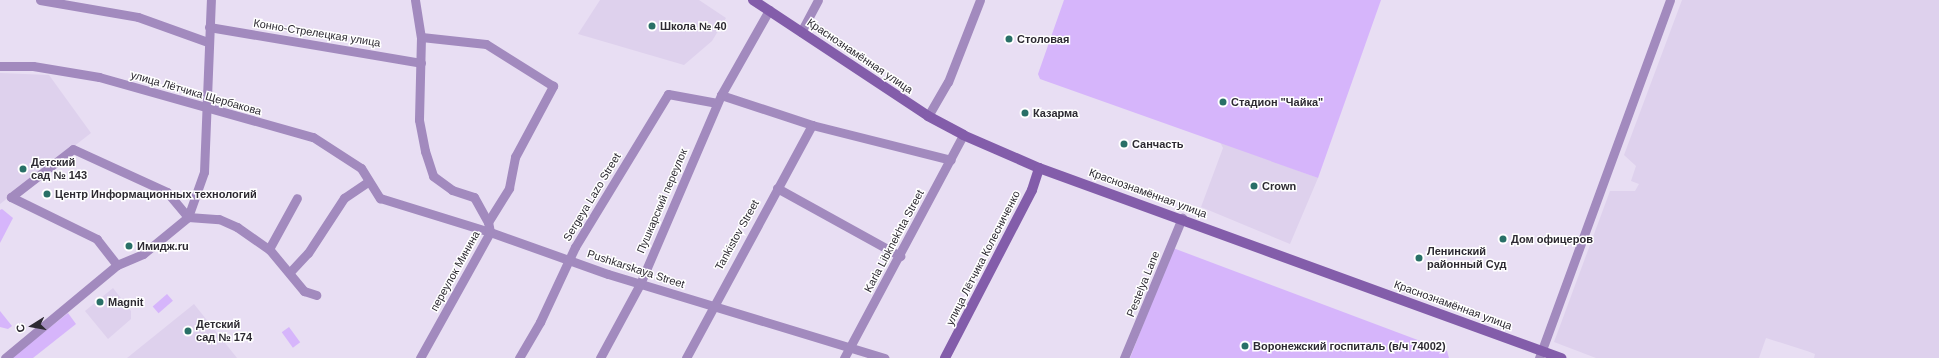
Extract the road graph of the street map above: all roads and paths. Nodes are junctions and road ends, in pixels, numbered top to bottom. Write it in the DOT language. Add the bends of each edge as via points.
graph roads {
  1 [pos="40,0"];
  2 [pos="211,0"];
  3 [pos="416,0"];
  4 [pos="753,0"];
  5 [pos="818,0"];
  6 [pos="980,0"];
  7 [pos="1670,0"];
  8 [pos="769,10"];
  9 [pos="209,27"];
  10 [pos="801,32"];
  11 [pos="422,37"];
  12 [pos="208,42"];
  13 [pos="421,63"];
  14 [pos="0,66"];
  15 [pos="719,99"];
  16 [pos="208,109"];
  17 [pos="928,116"];
  18 [pos="812,125"];
  19 [pos="963,135"];
  20 [pos="951,160"];
  21 [pos="1039,168"];
  22 [pos="368,182"];
  23 [pos="777,188"];
  24 [pos="297,198"];
  25 [pos="380,198"];
  26 [pos="188,217"];
  27 [pos="1182,218"];
  28 [pos="488,222"];
  29 [pos="490,232"];
  30 [pos="269,249"];
  31 [pos="900,256"];
  32 [pos="570,261"];
  33 [pos="117,265"];
  34 [pos="290,272"];
  35 [pos="640,284"];
  36 [pos="316,295"];
  37 [pos="714,306"];
  38 [pos="850,348"];
  39 [pos="1541,354"];
  40 [pos="5,358"];
  41 [pos="420,358"];
  42 [pos="519,358"];
  43 [pos="600,358"];
  44 [pos="686,358"];
  45 [pos="844,358"];
  46 [pos="885,358"];
  47 [pos="945,358"];
  48 [pos="1124,358"];
  49 [pos="1561,358"];
  1 -- 12 [label="street" via="138,17"];
  2 -- 9 [label="street"];
  3 -- 11 [label="street"];
  4 -- 8 [label="street, Краснознамённая улица"];
  5 -- 10 [label="street"];
  6 -- 17 [label="street" via="948,82"];
  7 -- 39 [label="street"];
  8 -- 10 [label="street, Краснознамённая улица"];
  8 -- 15 [label="street, Пушкарский переулок"];
  9 -- 12 [label="street"];
  9 -- 13 [label="street, Конно-Стрелецкая улица"];
  10 -- 17 [label="street, Краснознамённая улица"];
  11 -- 13 [label="street"];
  11 -- 28 [label="street, переулок Минина" via="486,44 553,86 527,129 515,157 509,188"];
  12 -- 16 [label="street"];
  13 -- 28 [label="street" via="419,120 433,176 452,190 474,197"];
  14 -- 16 [label="street, улица Лётчика Щербакова" via="34,66 99,77"];
  15 -- 18 [label="street"];
  15 -- 32 [label="street, Sergeya Lazo Street" via="668,94 594,213"];
  15 -- 35 [label="street, Пушкарский переулок"];
  16 -- 22 [label="street, улица Лётчика Щербакова" via="313,137 361,168"];
  16 -- 26 [label="street" via="204,172"];
  17 -- 19 [label="street, Краснознамённая улица"];
  18 -- 20 [label="street"];
  18 -- 23 [label="street, Tankistov Street"];
  19 -- 20 [label="street, Karla Libknekhta Street"];
  19 -- 21 [label="street, Краснознамённая улица"];
  20 -- 31 [label="street, Karla Libknekhta Street"];
  21 -- 27 [label="street, Краснознамённая улица"];
  21 -- 47 [label="street, улица Лётчика Колесниченко" via="1032,190"];
  22 -- 25 [label="street, улица Лётчика Щербакова"];
  22 -- 34 [label="street" via="344,198 308,253"];
  23 -- 31 [label="street"];
  23 -- 37 [label="street, Tankistov Street"];
  24 -- 30 [label="street"];
  25 -- 29 [label="street, Pushkarskaya Street"];
  26 -- 30 [label="street" via="219,219"];
  26 -- 33 [label="street" via="143,254"];
  26 -- 33 [label="street" via="167,192 73,149 11,197 97,239"];
  27 -- 39 [label="street, Краснознамённая улица"];
  27 -- 48 [label="street, Pestelya Lane"];
  28 -- 29 [label="street, переулок Минина"];
  29 -- 32 [label="street, Pushkarskaya Street"];
  29 -- 41 [label="street, переулок Минина"];
  30 -- 34 [label="street"];
  31 -- 38 [label="street, Karla Libknekhta Street"];
  32 -- 35 [label="street, Pushkarskaya Street"];
  32 -- 42 [label="street, Sergeya Lazo Street"];
  33 -- 40 [label="street"];
  34 -- 36 [label="street" via="291,279 304,291"];
  35 -- 37 [label="street, Pushkarskaya Street"];
  35 -- 43 [label="street, Пушкарский переулок"];
  37 -- 38 [label="street, Pushkarskaya Street"];
  37 -- 44 [label="street, Tankistov Street"];
  38 -- 45 [label="street, Karla Libknekhta Street"];
  38 -- 46 [label="street, Pushkarskaya Street"];
  39 -- 49 [label="street, Краснознамённая улица"];
}
